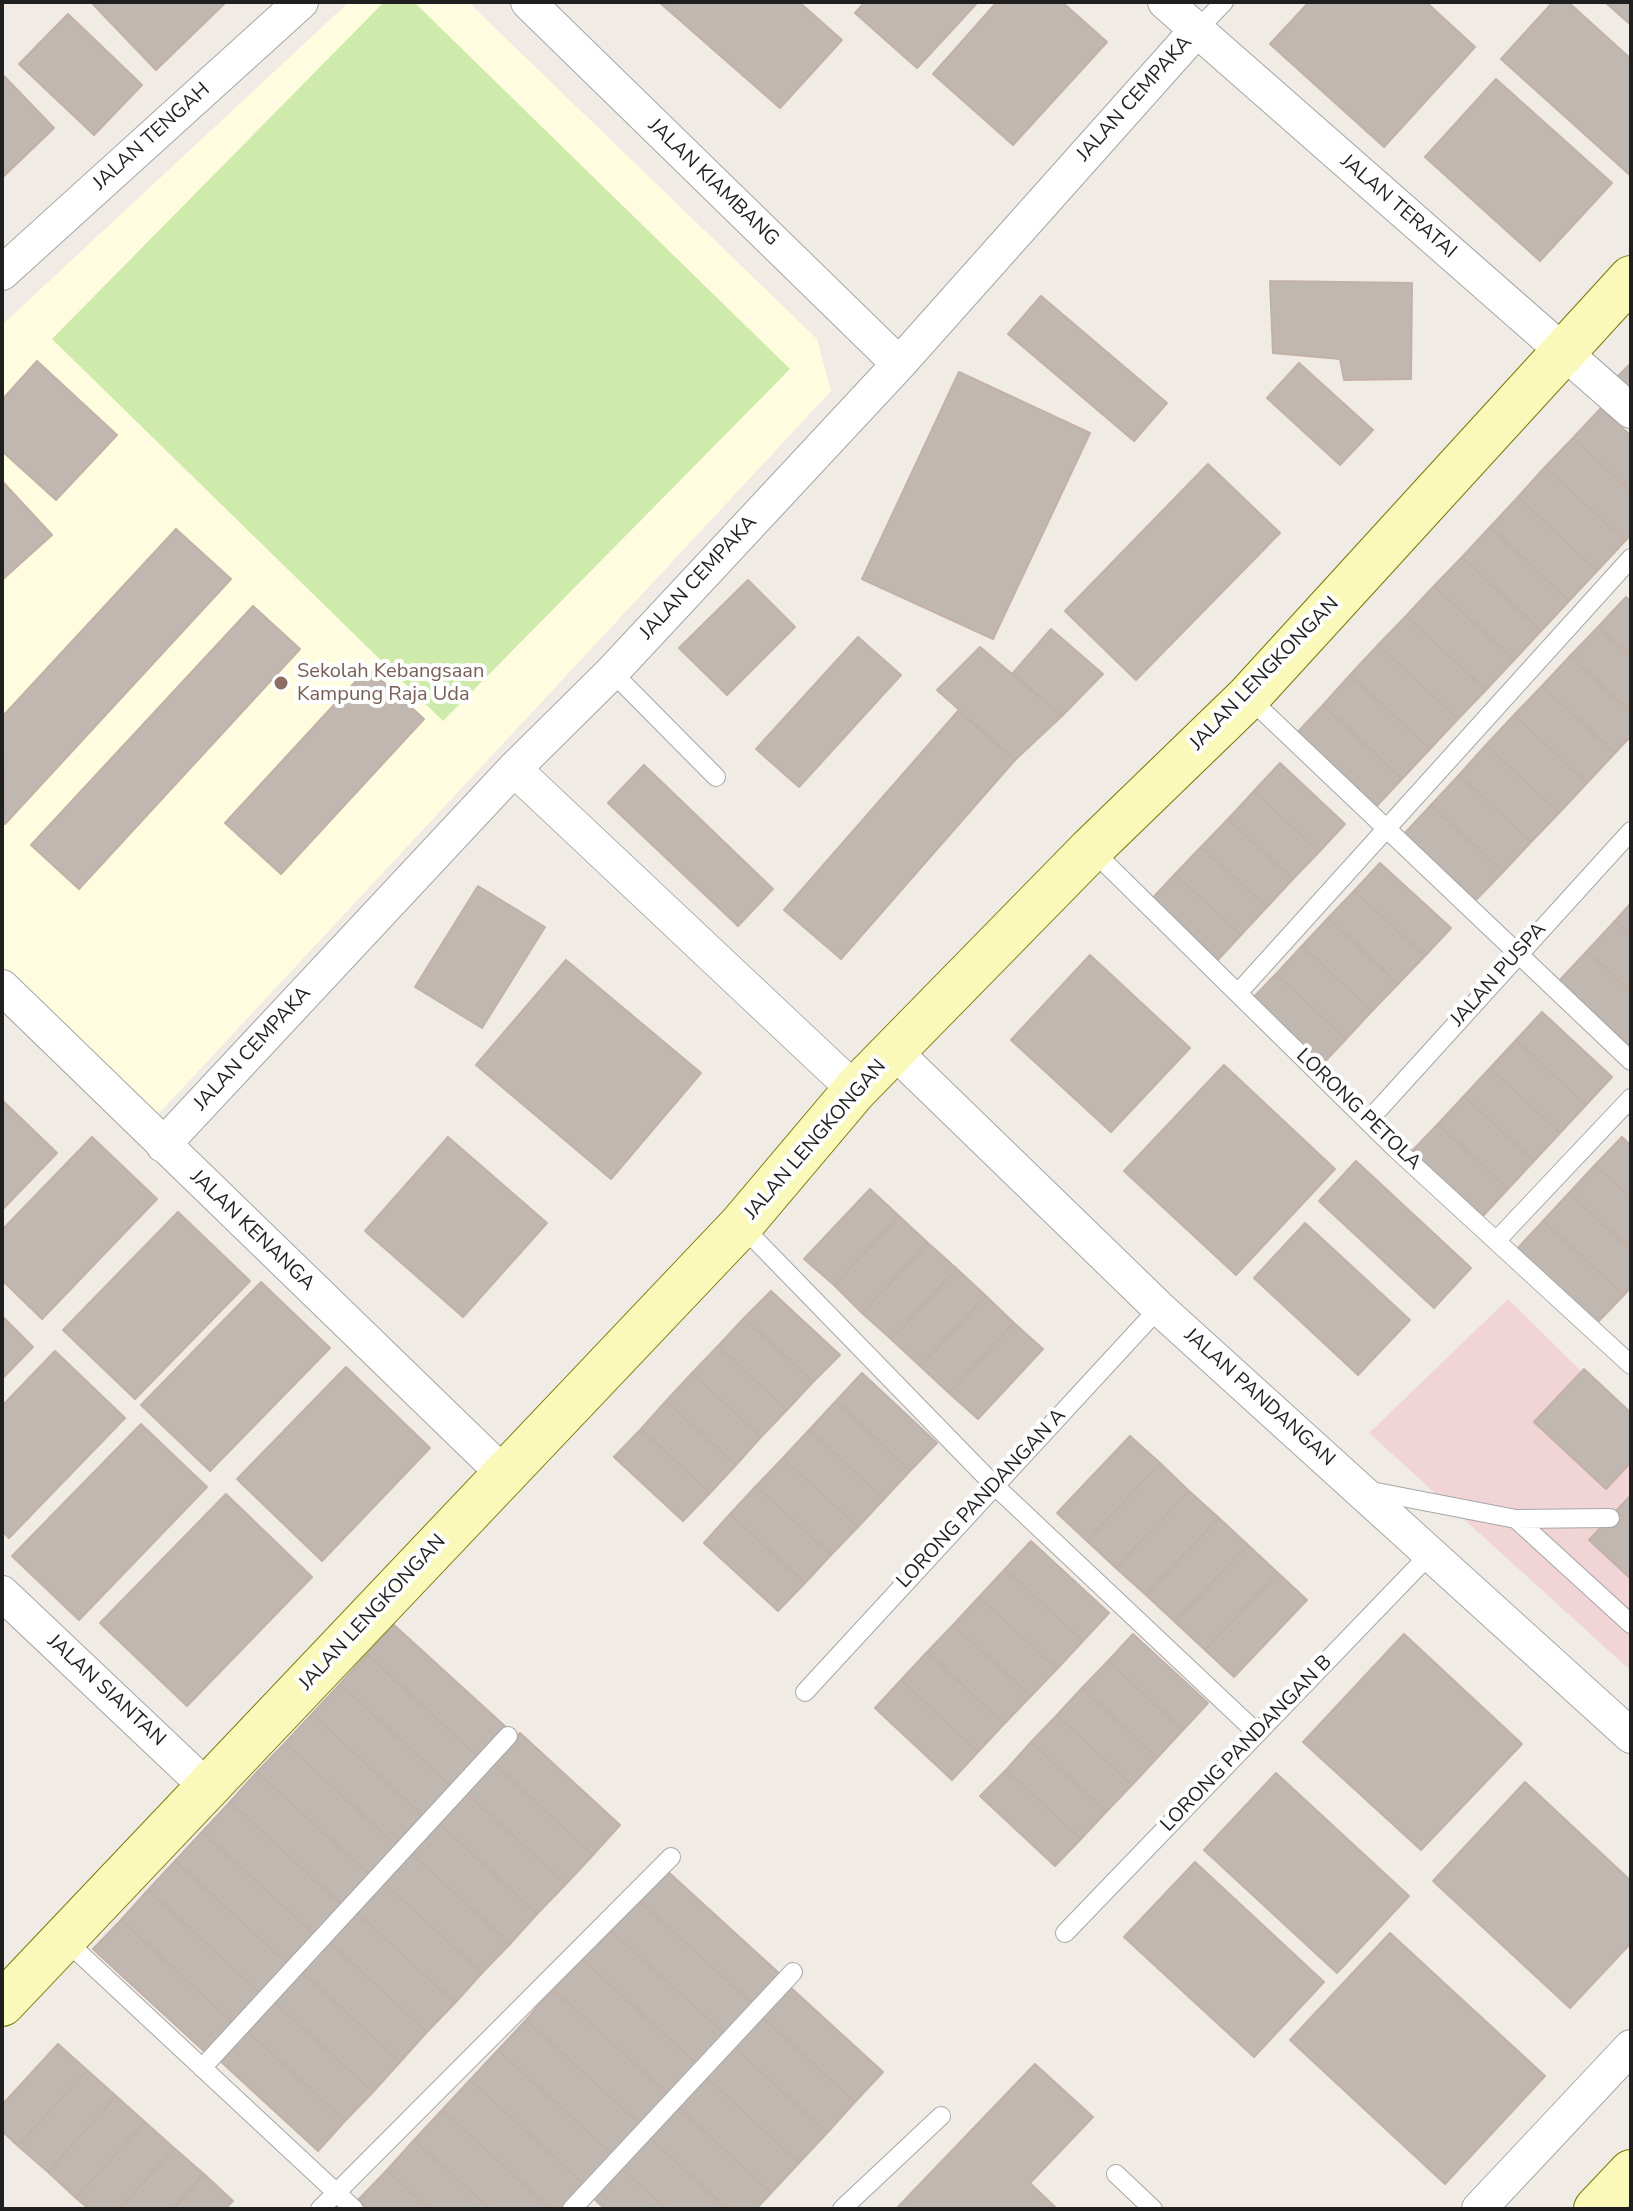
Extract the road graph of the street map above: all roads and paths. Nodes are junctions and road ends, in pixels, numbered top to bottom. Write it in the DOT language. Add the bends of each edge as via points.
graph roads {
  1 [pos="301,2"];
  2 [pos="528,2"];
  3 [pos="1165,2"];
  4 [pos="1224,2"];
  5 [pos="1195,32"];
  6 [pos="4,266"];
  7 [pos="1631,278"];
  8 [pos="1563,349"];
  9 [pos="899,364"];
  10 [pos="1631,411"];
  11 [pos="1631,558"];
  12 [pos="612,672"];
  13 [pos="1248,697"];
  14 [pos="514,769"];
  15 [pos="716,777"];
  16 [pos="1386,829"];
  17 [pos="1631,831"];
  18 [pos="1091,849"];
  19 [pos="1518,953"];
  20 [pos="2,987"];
  21 [pos="1238,993"];
  22 [pos="894,1051"];
  23 [pos="1631,1061"];
  24 [pos="855,1090"];
  25 [pos="1631,1098"];
  26 [pos="1368,1121"];
  27 [pos="163,1145"];
  28 [pos="741,1225"];
  29 [pos="1496,1241"];
  30 [pos="1159,1308"];
  31 [pos="1631,1365"];
  32 [pos="503,1473"];
  33 [pos="994,1485"];
  34 [pos="1360,1489"];
  35 [pos="1610,1518"];
  36 [pos="1516,1519"];
  37 [pos="1429,1555"];
  38 [pos="2,1593"];
  39 [pos="1631,1624"];
  40 [pos="805,1692"];
  41 [pos="1256,1732"];
  42 [pos="508,1736"];
  43 [pos="1631,1736"];
  44 [pos="209,1789"];
  45 [pos="671,1857"];
  46 [pos="1065,1933"];
  47 [pos="63,1938"];
  48 [pos="793,1972"];
  49 [pos="2,2004"];
  50 [pos="1631,2047"];
  51 [pos="202,2068"];
  52 [pos="941,2116"];
  53 [pos="1631,2172"];
  54 [pos="1116,2174"];
  55 [pos="335,2192"];
  56 [pos="320,2209"];
  57 [pos="354,2209"];
  58 [pos="572,2209"];
  59 [pos="842,2209"];
  60 [pos="1153,2209"];
  61 [pos="1479,2209"];
  62 [pos="1596,2209"];
  1 -- 6 [label="street, JALAN TENGAH"];
  2 -- 9 [label="street, JALAN KIAMBANG"];
  3 -- 5 [label="street, JALAN TERATAI"];
  4 -- 5 [label="lane, JALAN CEMPAKA"];
  5 -- 8 [label="street, JALAN TERATAI"];
  5 -- 9 [label="street, JALAN CEMPAKA"];
  7 -- 8 [label="street, JALAN LENGKONGAN"];
  8 -- 10 [label="street, JALAN TERATAI"];
  8 -- 13 [label="street, JALAN LENGKONGAN"];
  9 -- 12 [label="street, JALAN CEMPAKA"];
  11 -- 16 [label="lane"];
  12 -- 14 [label="street, JALAN CEMPAKA"];
  12 -- 15 [label="lane"];
  13 -- 16 [label="lane"];
  13 -- 18 [label="street, JALAN LENGKONGAN"];
  14 -- 24 [label="street"];
  14 -- 27 [label="street, JALAN CEMPAKA"];
  16 -- 19 [label="lane"];
  16 -- 21 [label="lane"];
  17 -- 19 [label="lane, JALAN PUSPA"];
  18 -- 21 [label="lane, LORONG PETOLA"];
  18 -- 22 [label="street, JALAN LENGKONGAN"];
  19 -- 23 [label="lane"];
  19 -- 26 [label="lane, JALAN PUSPA"];
  20 -- 27 [label="street, JALAN KENANGA"];
  21 -- 26 [label="lane, LORONG PETOLA"];
  22 -- 24 [label="street, JALAN LENGKONGAN"];
  22 -- 30 [label="street, JALAN PANDANGAN"];
  24 -- 28 [label="street, JALAN LENGKONGAN"];
  25 -- 29 [label="lane"];
  26 -- 29 [label="lane, LORONG PETOLA"];
  27 -- 32 [label="street, JALAN KENANGA"];
  28 -- 32 [label="street, JALAN LENGKONGAN"];
  28 -- 33 [label="lane"];
  29 -- 31 [label="lane, LORONG PETOLA"];
  30 -- 33 [label="lane, LORONG PANDANGAN A"];
  30 -- 34 [label="street, JALAN PANDANGAN"];
  32 -- 44 [label="street, JALAN LENGKONGAN"];
  33 -- 40 [label="lane, LORONG PANDANGAN A"];
  33 -- 41 [label="lane"];
  34 -- 36 [label="lane"];
  34 -- 37 [label="street, JALAN PANDANGAN"];
  35 -- 36 [label="lane"];
  36 -- 39 [label="lane"];
  37 -- 41 [label="lane, LORONG PANDANGAN B"];
  37 -- 43 [label="street, JALAN PANDANGAN"];
  38 -- 44 [label="street, JALAN SIANTAN"];
  41 -- 46 [label="lane, LORONG PANDANGAN B"];
  42 -- 51 [label="lane"];
  44 -- 47 [label="street, JALAN LENGKONGAN"];
  45 -- 55 [label="lane"];
  47 -- 49 [label="street, JALAN LENGKONGAN"];
  47 -- 51 [label="lane"];
  48 -- 58 [label="lane"];
  50 -- 61 [label="street"];
  51 -- 55 [label="lane"];
  52 -- 59 [label="lane"];
  53 -- 62 [label="street"];
  54 -- 60 [label="lane"];
  55 -- 56 [label="lane"];
  55 -- 57 [label="lane"];
}
